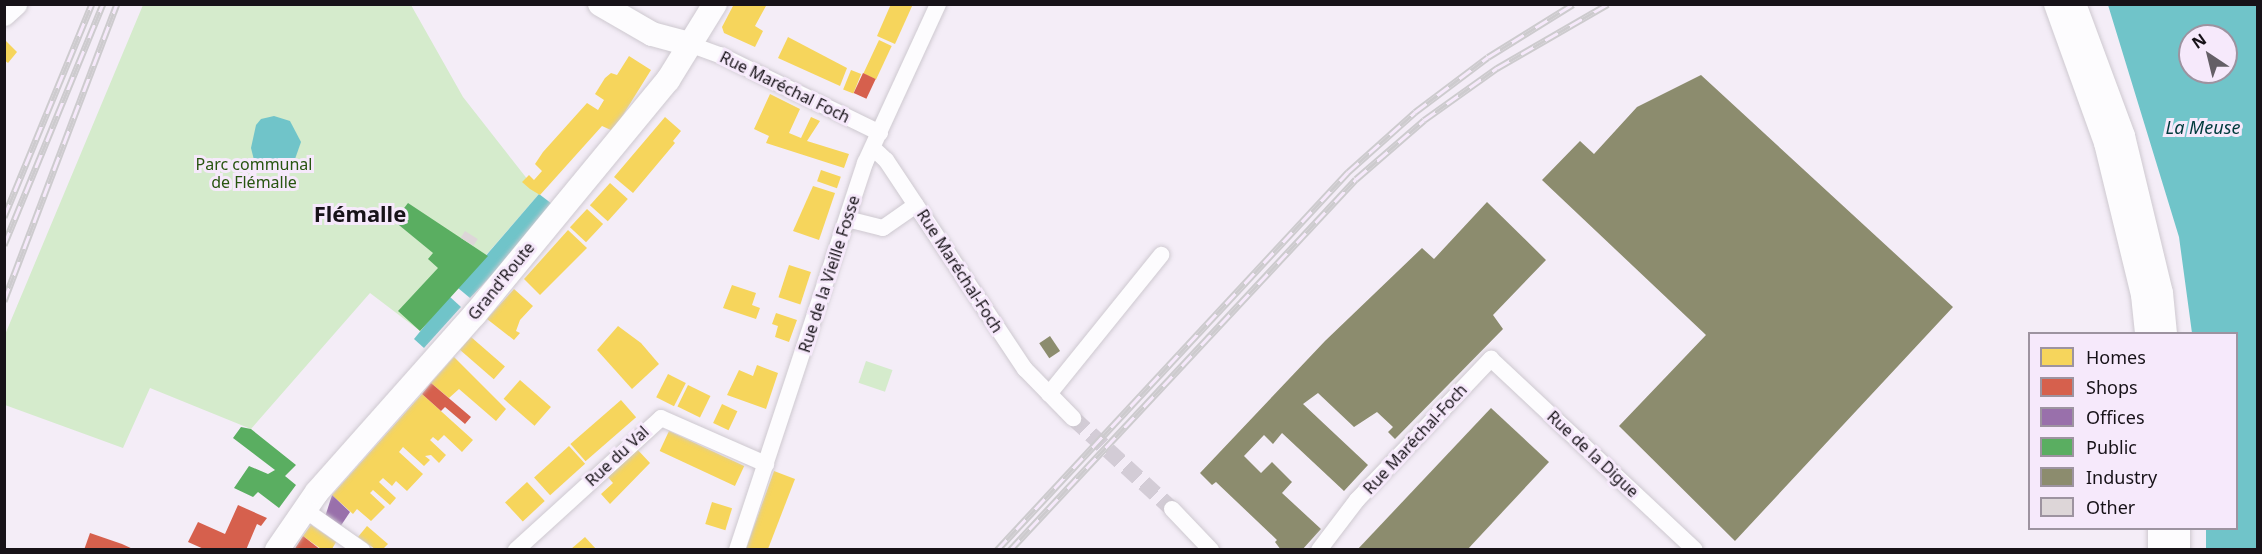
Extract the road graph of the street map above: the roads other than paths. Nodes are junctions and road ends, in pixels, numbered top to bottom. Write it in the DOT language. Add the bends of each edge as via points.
graph roads {
  1 [pos="15,4"];
  2 [pos="600,4"];
  3 [pos="714,4"];
  4 [pos="938,4"];
  5 [pos="2056,4"];
  6 [pos="2074,4"];
  7 [pos="4,14"];
  8 [pos="689,44"];
  9 [pos="876,141"];
  10 [pos="916,205"];
  11 [pos="847,219"];
  12 [pos="1161,255"];
  13 [pos="2147,332"];
  14 [pos="2165,332"];
  15 [pos="1491,359"];
  16 [pos="1049,394"];
  17 [pos="1073,418"];
  18 [pos="766,464"];
  19 [pos="1172,509"];
  20 [pos="305,510"];
  21 [pos="2160,530"];
  22 [pos="2178,530"];
  23 [pos="278,549"];
  24 [pos="363,549"];
  25 [pos="516,549"];
  26 [pos="737,549"];
  27 [pos="1211,549"];
  28 [pos="1319,549"];
  29 [pos="1695,549"];
  30 [pos="2160,549"];
  31 [pos="2178,549"];
  1 -- 7 [label="street"];
  2 -- 8 [label="street" via="652,34"];
  3 -- 8 [label="street, Grand'Route"];
  4 -- 9 [label="street, Rue de la Vieille Fosse"];
  5 -- 13 [label="street" via="2106,143 2143,295"];
  6 -- 14 [label="street" via="2123,136 2161,293"];
  8 -- 9 [label="street, Rue Maréchal Foch" via="720,55"];
  8 -- 20 [label="street, Grand'Route" via="668,80 476,314"];
  9 -- 10 [label="street, Rue Maréchal-Foch"];
  9 -- 11 [label="street, Rue de la Vieille Fosse"];
  10 -- 11 [label="street" via="883,228"];
  10 -- 16 [label="street, Rue Maréchal-Foch" via="1013,354"];
  11 -- 18 [label="street, Rue de la Vieille Fosse"];
  12 -- 16 [label="street"];
  15 -- 28 [label="street, Rue Maréchal-Foch" via="1357,500"];
  15 -- 29 [label="street, Rue de la Digue"];
  16 -- 17 [label="street, Rue Maréchal-Foch"];
  18 -- 25 [label="street, Rue du Val" via="661,418"];
  18 -- 26 [label="street, Rue de la Vieille Fosse"];
  19 -- 27 [label="street"];
  20 -- 23 [label="street, Grand'Route"];
  20 -- 24 [label="street"];
  21 -- 30 [label="street"];
  22 -- 31 [label="street"];
}
